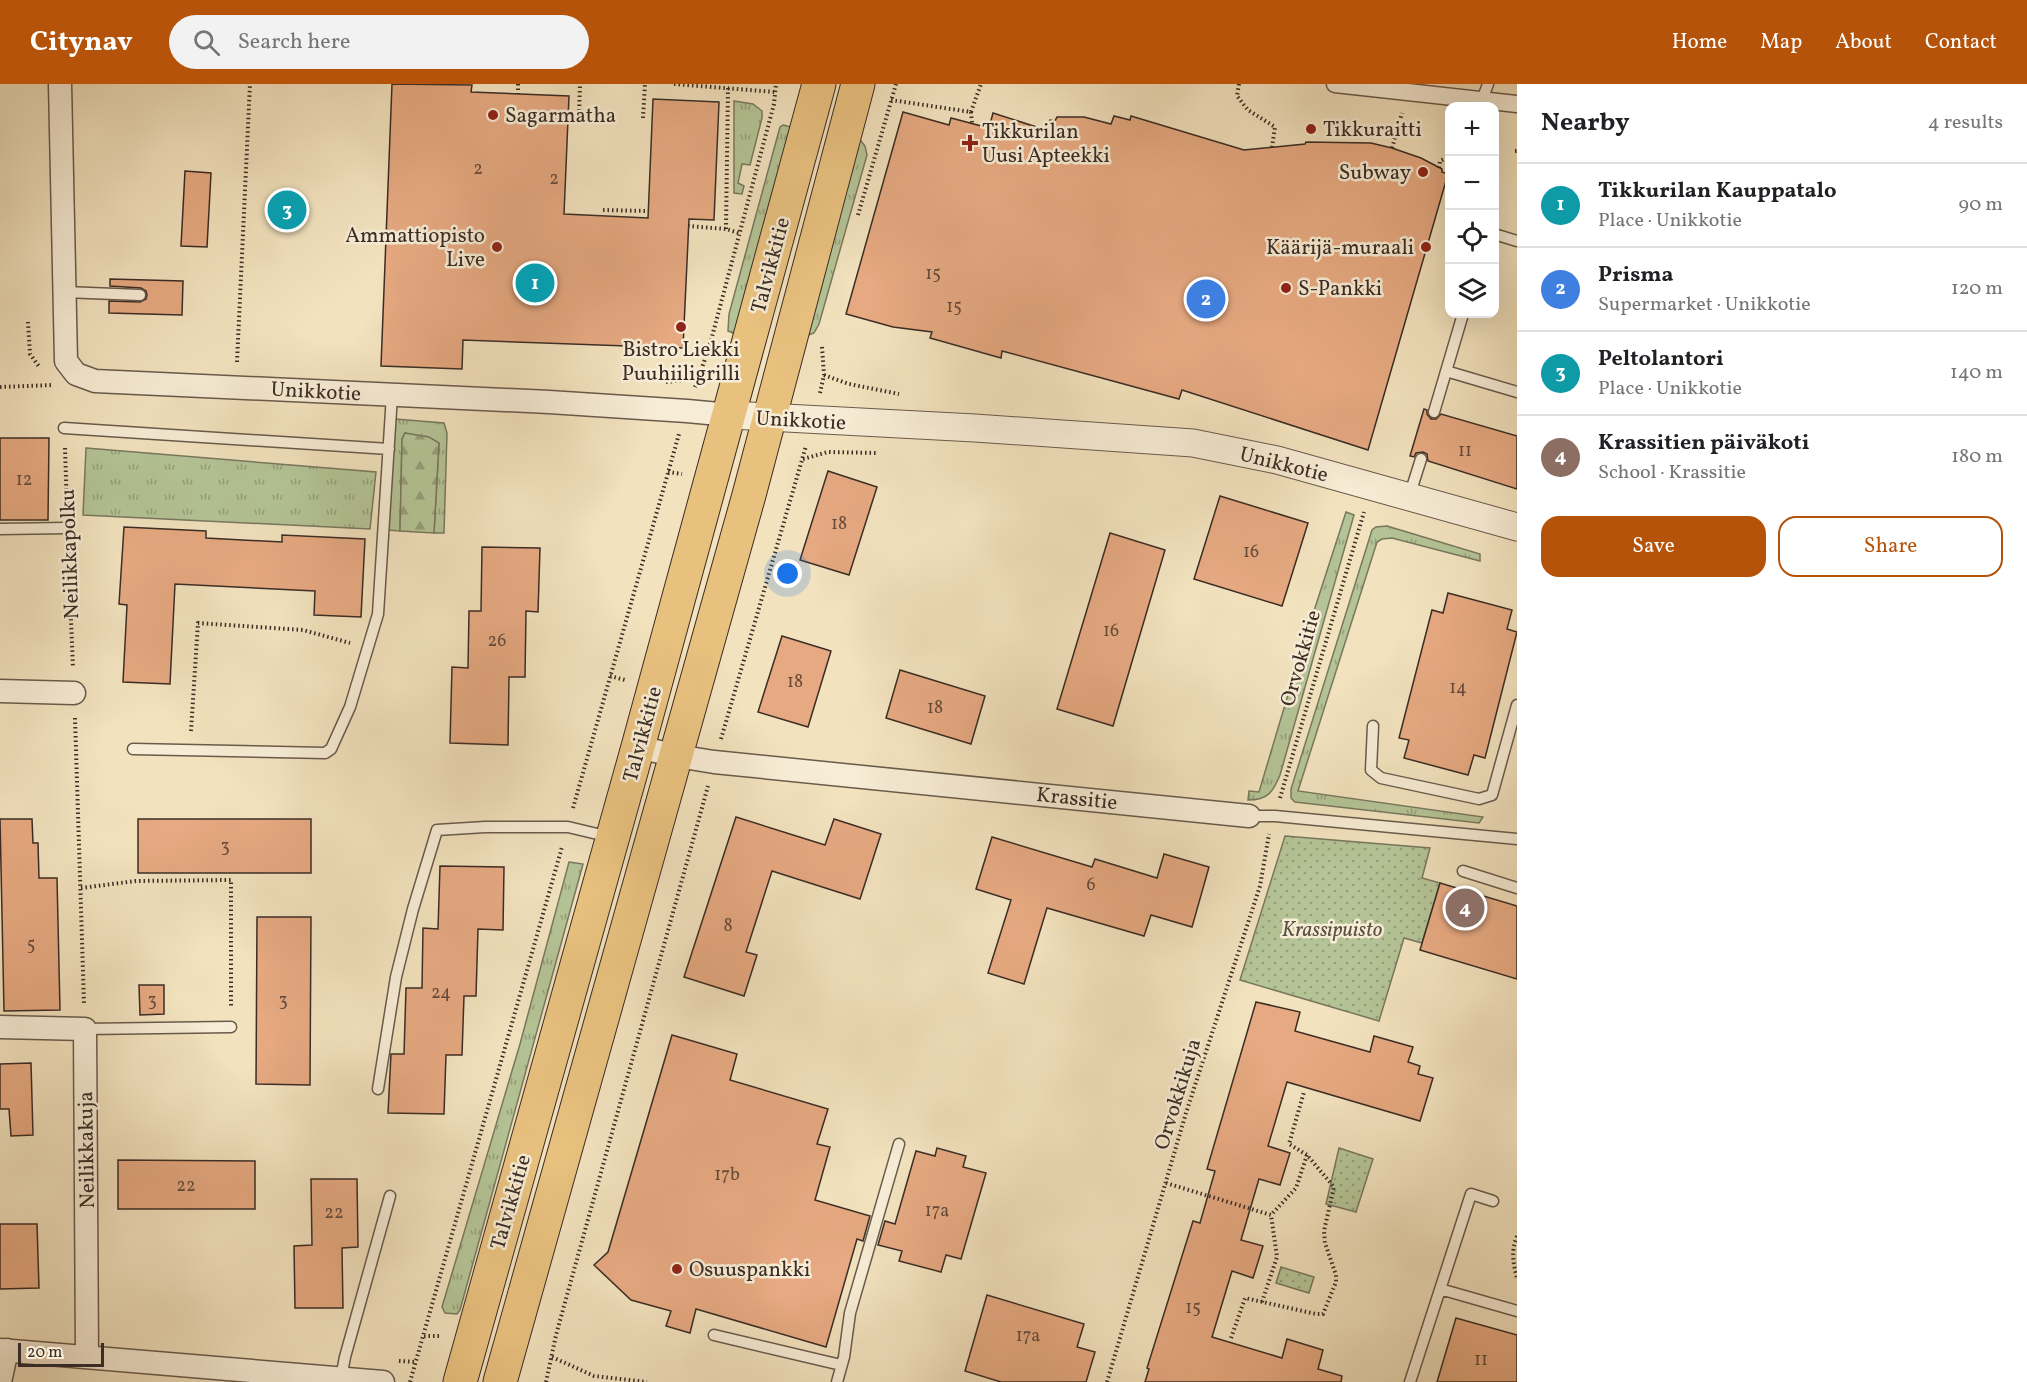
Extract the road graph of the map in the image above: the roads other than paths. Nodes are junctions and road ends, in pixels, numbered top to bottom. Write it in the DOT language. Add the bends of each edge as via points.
graph roads {
  1 [pos="60,84"];
  2 [pos="819,84"];
  3 [pos="858,84"];
  4 [pos="1335,84"];
  5 [pos="1488,84"];
  6 [pos="1468,102"];
  7 [pos="1481,102"];
  8 [pos="1499,104"];
  9 [pos="1517,104"];
  10 [pos="1499,236"];
  11 [pos="1517,241"];
  12 [pos="64,292"];
  13 [pos="140,295"];
  14 [pos="1462,318"];
  15 [pos="1446,371"];
  16 [pos="1517,392"];
  17 [pos="392,395"];
  18 [pos="1434,412"];
  19 [pos="730,416"];
  20 [pos="770,419"];
  21 [pos="64,428"];
  22 [pos="389,449"];
  23 [pos="1421,459"];
  24 [pos="1409,497"];
  25 [pos="1517,527"];
  26 [pos="68,528"];
  27 [pos="0,529"];
  28 [pos="0,691"];
  29 [pos="74,693"];
  30 [pos="1517,705"];
  31 [pos="1373,726"];
  32 [pos="638,747"];
  33 [pos="133,749"];
  34 [pos="677,756"];
  35 [pos="1249,816"];
  36 [pos="613,838"];
  37 [pos="1517,839"];
  38 [pos="1462,871"];
  39 [pos="1517,888"];
  40 [pos="0,1027"];
  41 [pos="231,1027"];
  42 [pos="85,1029"];
  43 [pos="378,1089"];
  44 [pos="899,1144"];
  45 [pos="390,1196"];
  46 [pos="1493,1200"];
  47 [pos="1440,1289"];
  48 [pos="1517,1311"];
  49 [pos="714,1335"];
  50 [pos="3,1350"];
  51 [pos="87,1356"];
  52 [pos="841,1365"];
  53 [pos="341,1378"];
  54 [pos="0,1382"];
  55 [pos="383,1382"];
  56 [pos="460,1382"];
  57 [pos="500,1382"];
  58 [pos="837,1382"];
  59 [pos="1410,1382"];
  1 -- 12 [label="street"];
  2 -- 19 [label="main road, Talvikkitie"];
  3 -- 20 [label="main road, Talvikkitie"];
  4 -- 6 [label="street"];
  5 -- 7 [label="lane"];
  8 -- 9 [label="street"];
  10 -- 11 [label="lane"];
  12 -- 13 [label="lane"];
  12 -- 17 [label="street, Unikkotie" via="66,361 76,374 96,381"];
  14 -- 15 [label="lane"];
  15 -- 16 [label="lane"];
  15 -- 18 [label="lane"];
  17 -- 19 [label="street, Unikkotie"];
  17 -- 22 [label="lane"];
  19 -- 20 [label="street, Unikkotie"];
  19 -- 32 [label="main road, Talvikkitie"];
  20 -- 24 [label="street, Unikkotie" via="1193,443 1277,459"];
  20 -- 34 [label="main road, Talvikkitie"];
  21 -- 22 [label="lane"];
  22 -- 33 [label="lane" via="378,614 350,706 331,749 325,753"];
  23 -- 24 [label="lane"];
  24 -- 25 [label="street, Unikkotie"];
  26 -- 27 [label="lane"];
  28 -- 29 [label="street"];
  30 -- 31 [label="lane" via="1492,795 1479,799 1382,778 1371,770"];
  32 -- 34 [label="street, Krassitie"];
  32 -- 36 [label="main road, Talvikkitie"];
  34 -- 35 [label="street, Krassitie"];
  34 -- 57 [label="main road, Talvikkitie"];
  35 -- 37 [label="lane, Krassitie"];
  36 -- 43 [label="lane" via="568,827 437,830 396,977"];
  36 -- 56 [label="main road, Talvikkitie"];
  38 -- 39 [label="lane"];
  40 -- 42 [label="street"];
  41 -- 42 [label="lane"];
  42 -- 51 [label="street, Neilikkakuja"];
  44 -- 52 [label="lane" via="850,1313"];
  45 -- 53 [label="lane"];
  46 -- 47 [label="lane" via="1471,1194"];
  47 -- 48 [label="lane"];
  47 -- 59 [label="lane"];
  49 -- 52 [label="lane"];
  50 -- 51 [label="street"];
  50 -- 54 [label="street"];
  51 -- 53 [label="street"];
  52 -- 58 [label="lane"];
  53 -- 55 [label="street"];
}
